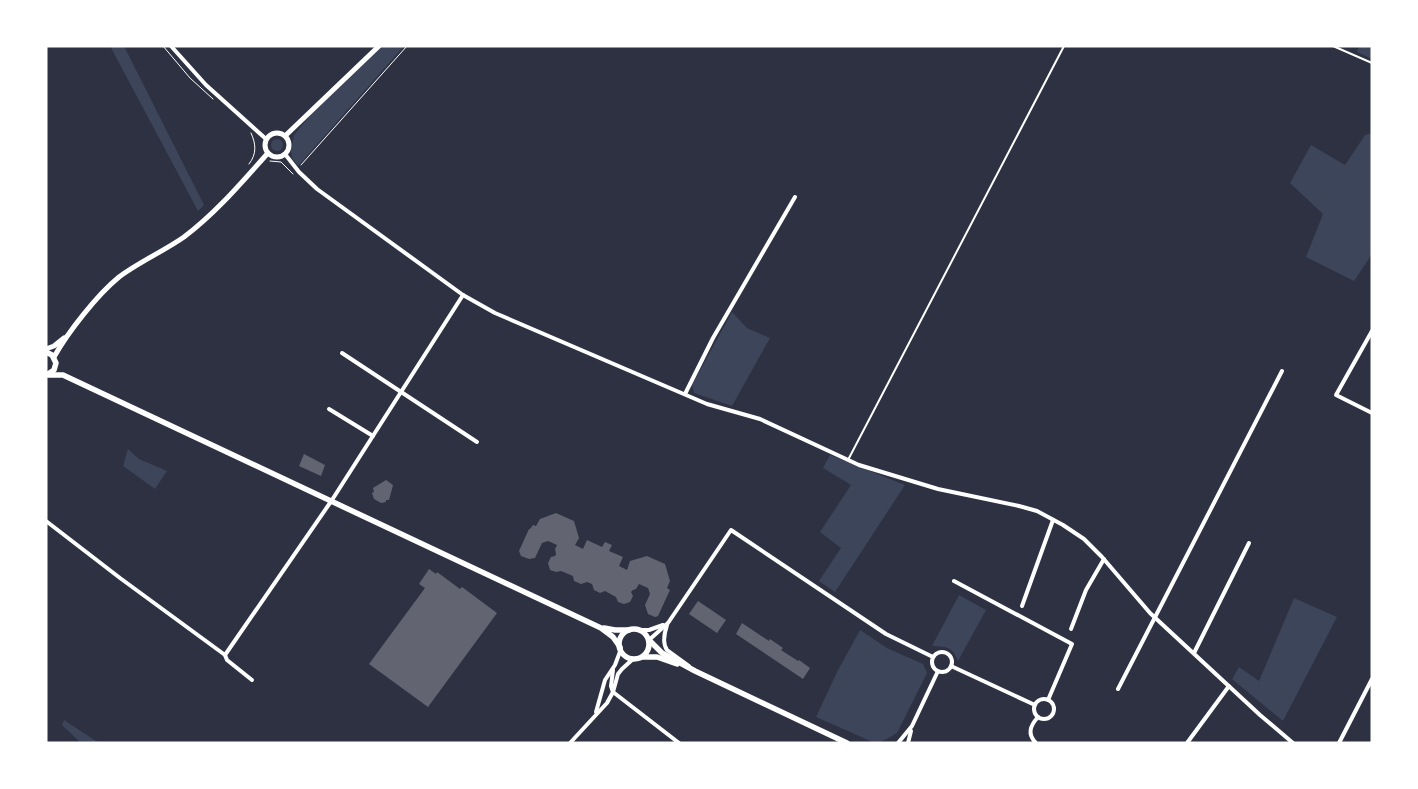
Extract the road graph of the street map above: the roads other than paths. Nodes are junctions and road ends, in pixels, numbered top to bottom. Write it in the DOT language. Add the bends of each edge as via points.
graph roads {
  1 [pos="171,46"];
  2 [pos="379,46"];
  3 [pos="1064,46"];
  4 [pos="1333,46"];
  5 [pos="1372,63"];
  6 [pos="285,136"];
  7 [pos="266,139"];
  8 [pos="268,153"];
  9 [pos="284,154"];
  10 [pos="795,197"];
  11 [pos="463,295"];
  12 [pos="1372,331"];
  13 [pos="68,335"];
  14 [pos="46,350"];
  15 [pos="342,353"];
  16 [pos="55,360"];
  17 [pos="1282,371"];
  18 [pos="47,375"];
  19 [pos="63,375"];
  20 [pos="402,391"];
  21 [pos="686,394"];
  22 [pos="330,409"];
  23 [pos="1372,413"];
  24 [pos="373,436"];
  25 [pos="477,442"];
  26 [pos="848,460"];
  27 [pos="332,500"];
  28 [pos="1053,520"];
  29 [pos="46,521"];
  30 [pos="1249,543"];
  31 [pos="1104,559"];
  32 [pos="954,582"];
  33 [pos="1022,606"];
  34 [pos="1154,616"];
  35 [pos="668,623"];
  36 [pos="601,628"];
  37 [pos="1071,629"];
  38 [pos="629,630"];
  39 [pos="641,630"];
  40 [pos="649,640"];
  41 [pos="620,648"];
  42 [pos="1194,653"];
  43 [pos="225,655"];
  44 [pos="641,657"];
  45 [pos="633,658"];
  46 [pos="933,658"];
  47 [pos="951,666"];
  48 [pos="613,670"];
  49 [pos="695,671"];
  50 [pos="938,671"];
  51 [pos="1372,679"];
  52 [pos="252,680"];
  53 [pos="1229,686"];
  54 [pos="1118,689"];
  55 [pos="613,692"];
  56 [pos="1048,700"];
  57 [pos="1035,705"];
  58 [pos="596,715"];
  59 [pos="1038,717"];
  60 [pos="912,726"];
  61 [pos="570,743"];
  62 [pos="679,743"];
  63 [pos="847,743"];
  64 [pos="898,743"];
  65 [pos="908,743"];
  66 [pos="1036,743"];
  67 [pos="1188,743"];
  68 [pos="1293,743"];
  69 [pos="1339,743"];
  1 -- 7 [label="street" via="206,85"];
  2 -- 6 [label="street"];
  3 -- 26 [label="lane"];
  4 -- 5 [label="lane"];
  6 -- 7 [label="street" via="275,133"];
  6 -- 9 [label="street" via="289,143"];
  7 -- 8 [label="street"];
  8 -- 9 [label="street"];
  8 -- 13 [label="street" via="209,216 119,278"];
  9 -- 11 [label="street" via="317,189"];
  10 -- 21 [label="street" via="713,338"];
  11 -- 20 [label="street"];
  11 -- 21 [label="street" via="496,314"];
  12 -- 23 [label="street" via="1336,395"];
  13 -- 14 [label="street"];
  13 -- 16 [label="street"];
  14 -- 16 [label="main road"];
  15 -- 20 [label="street"];
  16 -- 18 [label="main road" via="54,370"];
  16 -- 19 [label="main road"];
  17 -- 34 [label="street"];
  18 -- 19 [label="main road"];
  19 -- 27 [label="main road"];
  20 -- 24 [label="street"];
  20 -- 25 [label="street"];
  21 -- 26 [label="street" via="707,404 760,419"];
  22 -- 24 [label="street"];
  24 -- 27 [label="street"];
  26 -- 28 [label="street" via="938,489 1020,506"];
  27 -- 36 [label="main road"];
  27 -- 43 [label="street"];
  28 -- 31 [label="street" via="1084,539"];
  28 -- 33 [label="street"];
  29 -- 43 [label="street"];
  30 -- 42 [label="street"];
  31 -- 34 [label="street"];
  31 -- 37 [label="street" via="1086,590"];
  32 -- 56 [label="street" via="1072,644"];
  34 -- 42 [label="street"];
  34 -- 54 [label="street"];
  35 -- 39 [label="street"];
  35 -- 40 [label="street"];
  35 -- 46 [label="street" via="731,530 886,634"];
  35 -- 49 [label="street" via="665,647"];
  36 -- 38 [label="main road"];
  36 -- 41 [label="main road" via="613,637"];
  38 -- 39 [label="main road"];
  38 -- 41 [label="main road" via="620,639"];
  39 -- 40 [label="main road"];
  40 -- 44 [label="main road" via="648,650"];
  40 -- 49 [label="main road" via="662,652"];
  41 -- 45 [label="main road" via="626,656"];
  41 -- 48 [label="street"];
  42 -- 53 [label="street"];
  43 -- 52 [label="street" via="226,660"];
  44 -- 45 [label="main road"];
  44 -- 49 [label="main road" via="657,657"];
  45 -- 55 [label="street" via="618,674"];
  46 -- 47 [label="street" via="938,653 946,653 951,658"];
  46 -- 50 [label="street" via="933,666"];
  47 -- 50 [label="street" via="946,671"];
  47 -- 57 [label="street"];
  48 -- 55 [label="street"];
  48 -- 58 [label="street" via="605,680"];
  49 -- 63 [label="main road"];
  50 -- 60 [label="street"];
  51 -- 69 [label="street"];
  53 -- 67 [label="street"];
  53 -- 68 [label="street"];
  55 -- 58 [label="street"];
  55 -- 62 [label="street"];
  56 -- 57 [label="street" via="1040,700"];
  56 -- 59 [label="street" via="1053,707 1052,713 1046,718"];
  57 -- 59 [label="street"];
  58 -- 61 [label="street"];
  59 -- 66 [label="street" via="1030,732"];
  60 -- 64 [label="street"];
  60 -- 65 [label="street"];
}
